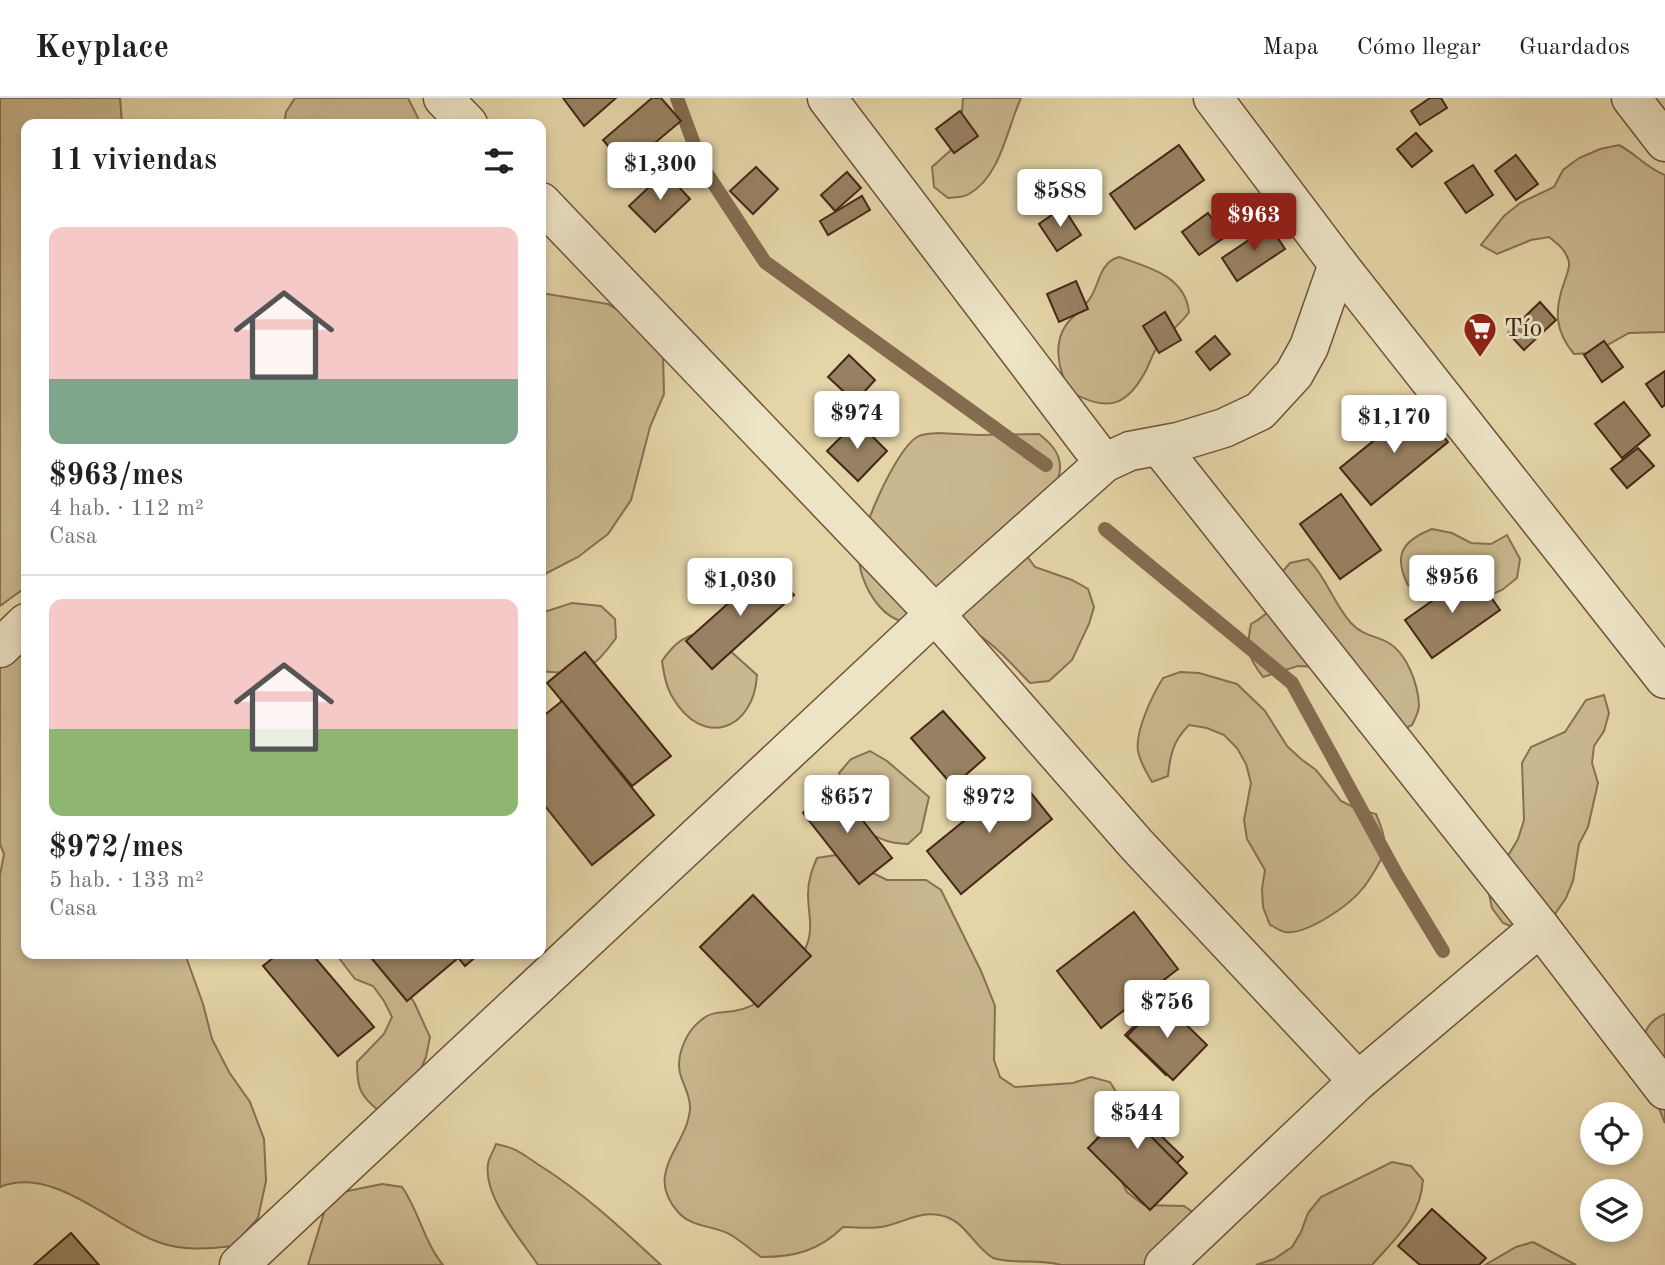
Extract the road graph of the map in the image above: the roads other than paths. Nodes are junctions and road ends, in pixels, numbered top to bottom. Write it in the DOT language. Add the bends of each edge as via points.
graph roads {
  1 [pos="443,98"];
  2 [pos="827,98"];
  3 [pos="1631,98"];
  4 [pos="1216,99"];
  5 [pos="463,119"];
  6 [pos="1665,142"];
  7 [pos="546,207"];
  8 [pos="1338,264"];
  9 [pos="1159,446"];
  10 [pos="1104,463"];
  11 [pos="934,614"];
  12 [pos="21,628"];
  13 [pos="0,648"];
  14 [pos="1665,679"];
  15 [pos="1540,927"];
  16 [pos="1358,1081"];
  17 [pos="1665,1090"];
  18 [pos="239,1265"];
  19 [pos="1164,1265"];
  1 -- 5 [label="street"];
  2 -- 10 [label="street"];
  3 -- 6 [label="street"];
  4 -- 8 [label="street"];
  7 -- 11 [label="street"];
  8 -- 9 [label="street" via="1309,346 1294,374 1261,411 1224,428"];
  8 -- 14 [label="street"];
  9 -- 10 [label="street" via="1130,451"];
  9 -- 15 [label="street"];
  10 -- 11 [label="street"];
  11 -- 16 [label="street" via="1136,844"];
  11 -- 18 [label="street"];
  12 -- 13 [label="street"];
  15 -- 16 [label="street"];
  15 -- 17 [label="street"];
  16 -- 19 [label="street"];
}
